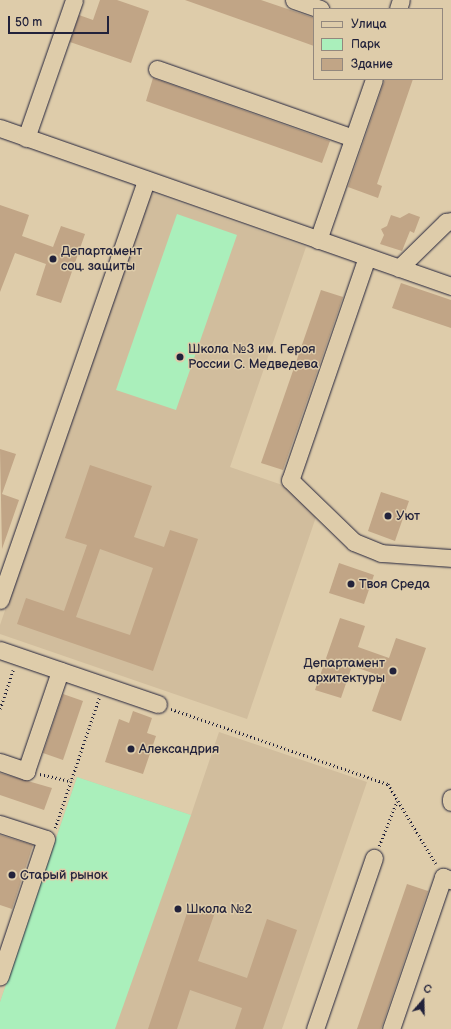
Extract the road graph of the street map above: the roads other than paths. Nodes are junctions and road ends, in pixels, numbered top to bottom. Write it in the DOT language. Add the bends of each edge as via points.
graph roads {
  1 [pos="74,0"];
  2 [pos="294,0"];
  3 [pos="329,0"];
  4 [pos="317,8"];
  5 [pos="321,8"];
  6 [pos="157,69"];
  7 [pos="374,80"];
  8 [pos="0,128"];
  9 [pos="26,138"];
  10 [pos="353,138"];
  11 [pos="146,180"];
  12 [pos="451,221"];
  13 [pos="318,240"];
  14 [pos="367,257"];
  15 [pos="399,268"];
  16 [pos="451,286"];
  17 [pos="451,558"];
  18 [pos="0,600"];
  19 [pos="0,650"];
  20 [pos="60,671"];
  21 [pos="158,704"];
  22 [pos="0,762"];
  23 [pos="451,798"];
  24 [pos="451,802"];
  25 [pos="0,824"];
  26 [pos="374,858"];
  27 [pos="447,878"];
  28 [pos="0,976"];
  29 [pos="315,1029"];
  30 [pos="391,1029"];
  1 -- 9 [label="street"];
  2 -- 4 [label="street"];
  3 -- 5 [label="street"];
  6 -- 10 [label="street"];
  7 -- 10 [label="street"];
  8 -- 9 [label="street"];
  9 -- 11 [label="street"];
  10 -- 13 [label="street"];
  11 -- 13 [label="street"];
  11 -- 18 [label="street"];
  12 -- 15 [label="street" via="446,222"];
  13 -- 14 [label="street"];
  14 -- 15 [label="street"];
  14 -- 17 [label="street" via="290,480 354,542 381,553"];
  15 -- 16 [label="street"];
  19 -- 20 [label="street"];
  20 -- 21 [label="street"];
  20 -- 22 [label="street" via="26,771"];
  23 -- 24 [label="street"];
  25 -- 28 [label="street" via="46,840"];
  26 -- 29 [label="street"];
  27 -- 30 [label="street"];
}
